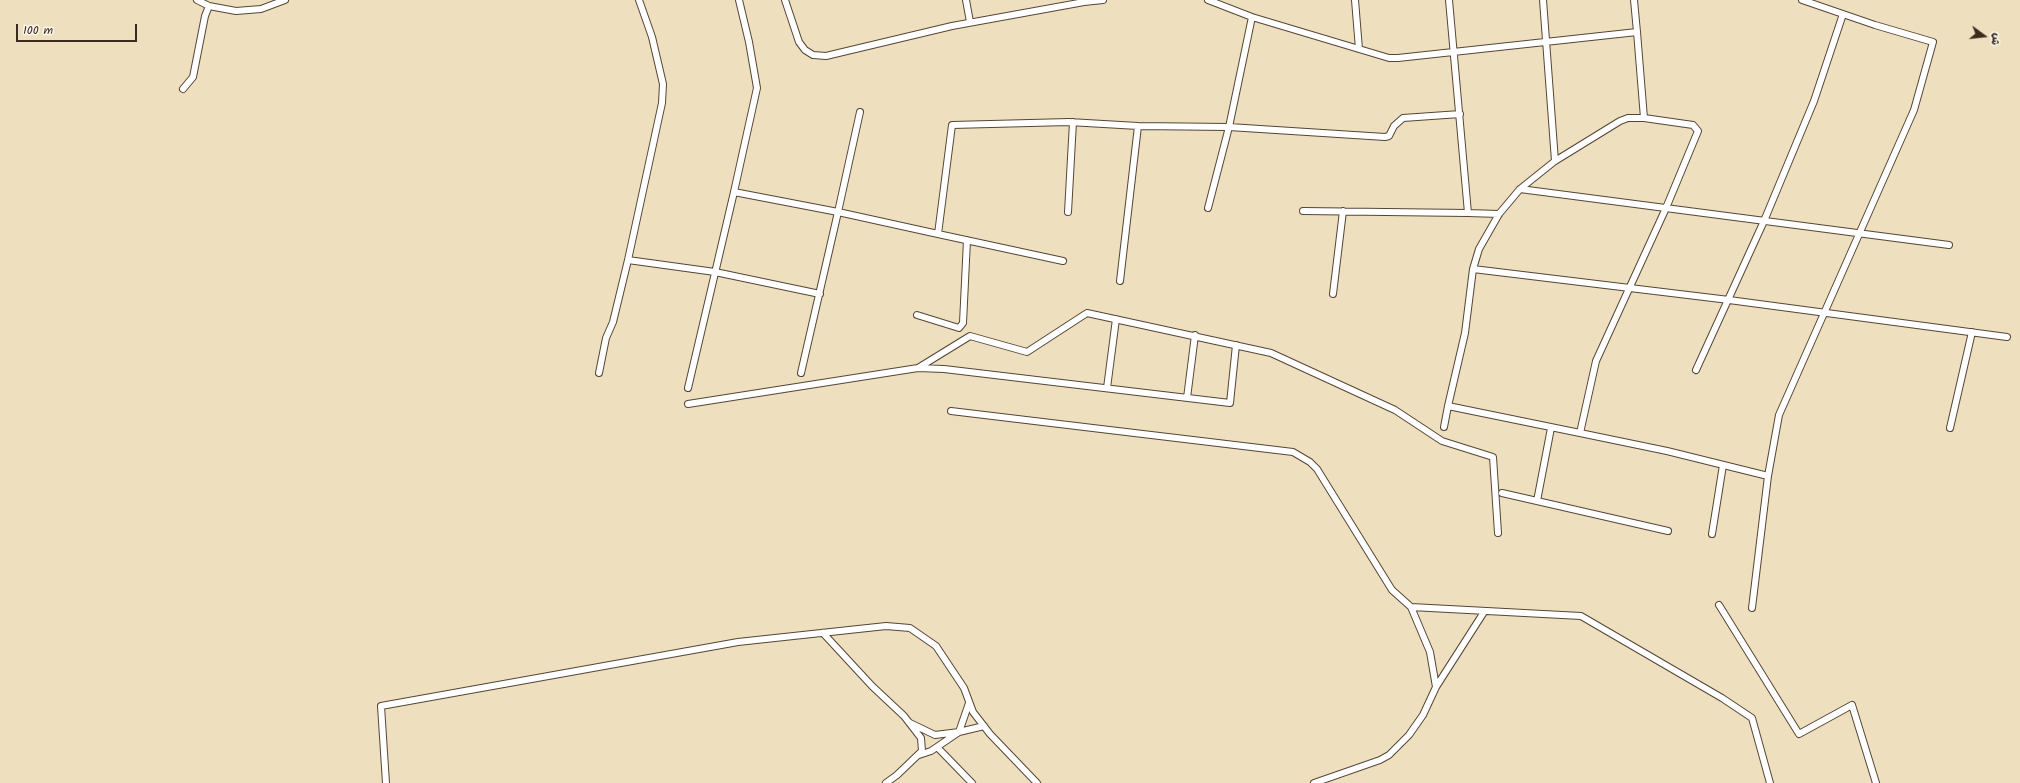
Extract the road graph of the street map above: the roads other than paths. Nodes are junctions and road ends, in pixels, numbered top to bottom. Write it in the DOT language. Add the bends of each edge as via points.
graph roads {
  1 [pos="197,0"];
  2 [pos="285,0"];
  3 [pos="640,0"];
  4 [pos="739,0"];
  5 [pos="785,0"];
  6 [pos="966,0"];
  7 [pos="1103,0"];
  8 [pos="1208,0"];
  9 [pos="1355,0"];
  10 [pos="1449,0"];
  11 [pos="1543,0"];
  12 [pos="1634,0"];
  13 [pos="1802,0"];
  14 [pos="1076,1"];
  15 [pos="209,6"];
  16 [pos="1842,14"];
  17 [pos="1252,17"];
  18 [pos="970,22"];
  19 [pos="1637,32"];
  20 [pos="1545,42"];
  21 [pos="1360,49"];
  22 [pos="1453,52"];
  23 [pos="183,89"];
  24 [pos="860,112"];
  25 [pos="1460,114"];
  26 [pos="1644,118"];
  27 [pos="1074,122"];
  28 [pos="1138,126"];
  29 [pos="1229,127"];
  30 [pos="1555,161"];
  31 [pos="1520,189"];
  32 [pos="734,192"];
  33 [pos="1208,208"];
  34 [pos="1666,208"];
  35 [pos="1303,211"];
  36 [pos="1343,211"];
  37 [pos="838,212"];
  38 [pos="1068,212"];
  39 [pos="1468,213"];
  40 [pos="1499,214"];
  41 [pos="1764,221"];
  42 [pos="938,234"];
  43 [pos="1860,234"];
  44 [pos="967,240"];
  45 [pos="1949,245"];
  46 [pos="628,260"];
  47 [pos="1063,261"];
  48 [pos="1473,269"];
  49 [pos="715,272"];
  50 [pos="1120,280"];
  51 [pos="1630,288"];
  52 [pos="820,294"];
  53 [pos="1333,294"];
  54 [pos="1729,300"];
  55 [pos="1824,314"];
  56 [pos="917,315"];
  57 [pos="1116,319"];
  58 [pos="1972,332"];
  59 [pos="1195,335"];
  60 [pos="2007,337"];
  61 [pos="1236,344"];
  62 [pos="918,368"];
  63 [pos="1696,370"];
  64 [pos="599,373"];
  65 [pos="801,373"];
  66 [pos="688,388"];
  67 [pos="1107,388"];
  68 [pos="1187,398"];
  69 [pos="688,404"];
  70 [pos="1448,406"];
  71 [pos="951,411"];
  72 [pos="1444,427"];
  73 [pos="1551,428"];
  74 [pos="1950,428"];
  75 [pos="1580,433"];
  76 [pos="1723,465"];
  77 [pos="1768,476"];
  78 [pos="1502,493"];
  79 [pos="1537,501"];
  80 [pos="1668,531"];
  81 [pos="1498,533"];
  82 [pos="1712,534"];
  83 [pos="1719,605"];
  84 [pos="1411,607"];
  85 [pos="1752,608"];
  86 [pos="1484,612"];
  87 [pos="823,633"];
  88 [pos="1436,688"];
  89 [pos="969,702"];
  90 [pos="909,723"];
  91 [pos="984,726"];
  92 [pos="959,732"];
  93 [pos="936,747"];
  94 [pos="918,755"];
  95 [pos="386,783"];
  96 [pos="886,783"];
  97 [pos="972,783"];
  98 [pos="1037,783"];
  99 [pos="1314,783"];
  100 [pos="1770,783"];
  101 [pos="1876,783"];
  1 -- 15 [label="street"];
  2 -- 15 [label="street" via="261,9 236,11"];
  3 -- 46 [label="street" via="663,84 662,103"];
  4 -- 32 [label="street" via="757,88"];
  5 -- 18 [label="street" via="799,42 813,55 826,56"];
  6 -- 18 [label="street"];
  7 -- 14 [label="street"];
  8 -- 17 [label="street"];
  9 -- 21 [label="street"];
  10 -- 22 [label="street"];
  11 -- 20 [label="street"];
  12 -- 19 [label="street"];
  13 -- 16 [label="street"];
  14 -- 18 [label="street"];
  15 -- 23 [label="street" via="193,77"];
  16 -- 41 [label="street" via="1814,101"];
  16 -- 43 [label="street" via="1933,42 1914,110"];
  17 -- 21 [label="street"];
  17 -- 29 [label="street"];
  19 -- 20 [label="street"];
  19 -- 26 [label="street"];
  20 -- 22 [label="street"];
  20 -- 30 [label="street"];
  21 -- 22 [label="street" via="1380,56 1398,58"];
  22 -- 25 [label="street"];
  24 -- 37 [label="street"];
  25 -- 29 [label="street" via="1403,118 1398,121 1389,136 1385,137"];
  25 -- 39 [label="street"];
  26 -- 30 [label="street" via="1620,121"];
  26 -- 34 [label="street" via="1693,125 1698,131"];
  27 -- 28 [label="street"];
  27 -- 38 [label="street"];
  27 -- 42 [label="street" via="952,125"];
  28 -- 29 [label="street"];
  28 -- 50 [label="street"];
  29 -- 33 [label="street"];
  30 -- 31 [label="street"];
  31 -- 34 [label="street"];
  31 -- 40 [label="street"];
  32 -- 37 [label="street"];
  32 -- 49 [label="street"];
  34 -- 41 [label="street"];
  34 -- 51 [label="street"];
  35 -- 36 [label="street"];
  36 -- 39 [label="street"];
  36 -- 53 [label="street"];
  37 -- 42 [label="street"];
  37 -- 52 [label="street"];
  39 -- 40 [label="street"];
  40 -- 48 [label="street" via="1479,249"];
  41 -- 43 [label="street"];
  41 -- 54 [label="street"];
  42 -- 44 [label="street"];
  43 -- 45 [label="street"];
  43 -- 55 [label="street"];
  44 -- 47 [label="street"];
  44 -- 56 [label="street" via="963,323 959,328"];
  46 -- 49 [label="street"];
  46 -- 64 [label="street"];
  48 -- 51 [label="street"];
  48 -- 70 [label="street" via="1465,333"];
  49 -- 52 [label="street"];
  49 -- 66 [label="street"];
  51 -- 54 [label="street"];
  51 -- 75 [label="street" via="1596,361"];
  52 -- 65 [label="street"];
  54 -- 55 [label="street"];
  54 -- 63 [label="street"];
  55 -- 58 [label="street"];
  55 -- 77 [label="street" via="1779,415"];
  57 -- 59 [label="street"];
  57 -- 62 [label="street" via="1087,313 1027,352 970,336"];
  57 -- 67 [label="street"];
  58 -- 60 [label="street"];
  58 -- 74 [label="street"];
  59 -- 61 [label="street"];
  59 -- 68 [label="street"];
  61 -- 68 [label="street" via="1230,403"];
  61 -- 81 [label="street" via="1272,353 1395,410 1442,441 1493,457"];
  62 -- 67 [label="street"];
  62 -- 69 [label="street"];
  67 -- 68 [label="street"];
  70 -- 72 [label="street"];
  70 -- 73 [label="street"];
  71 -- 84 [label="street" via="1292,452 1318,469 1392,590"];
  73 -- 75 [label="street"];
  73 -- 79 [label="street"];
  75 -- 76 [label="street"];
  76 -- 77 [label="street"];
  76 -- 82 [label="street"];
  77 -- 85 [label="street"];
  78 -- 79 [label="street"];
  79 -- 80 [label="street"];
  83 -- 101 [label="street" via="1799,734 1852,705"];
  84 -- 86 [label="street"];
  84 -- 88 [label="street" via="1430,652"];
  86 -- 88 [label="street"];
  86 -- 100 [label="street" via="1581,616 1722,698 1752,718"];
  87 -- 89 [label="street" via="886,626 910,628 936,646 964,688"];
  87 -- 90 [label="street"];
  87 -- 95 [label="street" via="738,642 381,706"];
  88 -- 99 [label="street" via="1423,715 1398,748 1380,760"];
  89 -- 91 [label="street"];
  89 -- 92 [label="street"];
  90 -- 92 [label="street" via="934,735"];
  90 -- 94 [label="street" via="921,738 922,751"];
  91 -- 92 [label="street"];
  91 -- 98 [label="street"];
  92 -- 93 [label="street"];
  93 -- 94 [label="street"];
  93 -- 97 [label="street"];
  94 -- 96 [label="street"];
}
